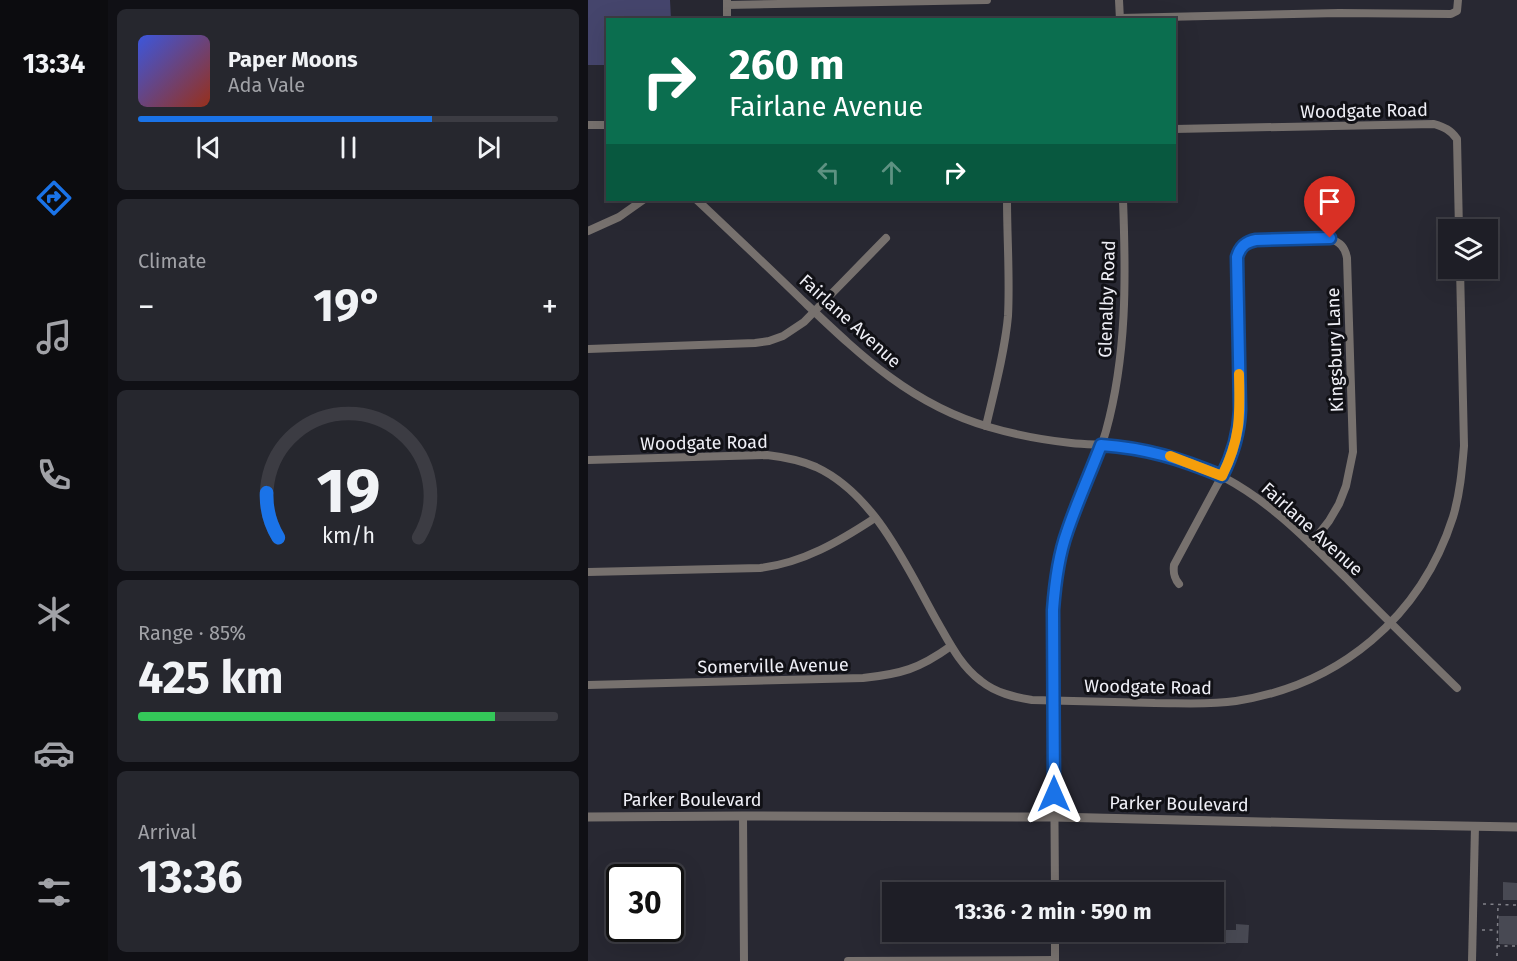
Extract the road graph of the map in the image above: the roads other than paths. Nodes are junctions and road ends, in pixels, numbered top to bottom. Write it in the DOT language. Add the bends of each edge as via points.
graph roads {
  1 [pos="987,0"];
  2 [pos="1119,0"];
  3 [pos="1458,0"];
  4 [pos="727,2"];
  5 [pos="727,18"];
  6 [pos="1120,18"];
  7 [pos="1157,18"];
  8 [pos="588,125"];
  9 [pos="606,125"];
  10 [pos="1176,129"];
  11 [pos="642,201"];
  12 [pos="698,201"];
  13 [pos="1006,201"];
  14 [pos="1123,201"];
  15 [pos="1459,219"];
  16 [pos="588,231"];
  17 [pos="886,238"];
  18 [pos="1460,279"];
  19 [pos="814,312"];
  20 [pos="588,349"];
  21 [pos="986,426"];
  22 [pos="1101,445"];
  23 [pos="588,460"];
  24 [pos="1222,476"];
  25 [pos="876,518"];
  26 [pos="1311,544"];
  27 [pos="588,572"];
  28 [pos="1179,584"];
  29 [pos="1391,623"];
  30 [pos="951,646"];
  31 [pos="588,685"];
  32 [pos="1457,688"];
  33 [pos="1054,701"];
  34 [pos="743,816"];
  35 [pos="588,817"];
  36 [pos="1054,817"];
  37 [pos="1475,825"];
  38 [pos="1517,827"];
  39 [pos="1055,882"];
  40 [pos="1055,942"];
  41 [pos="1055,960"];
  42 [pos="744,961"];
  43 [pos="848,961"];
  44 [pos="1472,961"];
  1 -- 4 [label="street"];
  2 -- 6 [label="street"];
  3 -- 7 [label="street" via="1457,11 1451,14"];
  4 -- 5 [label="street"];
  8 -- 9 [label="street"];
  10 -- 15 [label="street, Woodgate Road" via="1443,126 1457,139"];
  11 -- 16 [label="street"];
  12 -- 19 [label="street, Fairlane Avenue"];
  13 -- 21 [label="street" via="1008,319"];
  14 -- 22 [label="street, Glenalby Road" via="1124,330 1115,392"];
  17 -- 19 [label="street"];
  18 -- 29 [label="street, Woodgate Road" via="1464,446 1458,499 1433,565"];
  19 -- 20 [label="street" via="770,341"];
  19 -- 21 [label="street, Fairlane Avenue" via="865,359 915,395"];
  21 -- 22 [label="street, Fairlane Avenue" via="1046,440"];
  22 -- 24 [label="street, Fairlane Avenue" via="1149,450"];
  22 -- 33 [label="street, Glenalby Road" via="1066,532 1055,584"];
  23 -- 25 [label="street, Woodgate Road" via="784,457 831,476"];
  24 -- 26 [label="street, Fairlane Avenue" via="1281,516"];
  24 -- 26 [label="street, Kingsbury Lane" via="1239,427 1239,250 1256,240 1337,241 1346,250 1347,258 1353,452 1339,504"];
  24 -- 28 [label="street, Kingsbury Lane" via="1174,565"];
  25 -- 27 [label="street" via="826,547 776,566"];
  25 -- 30 [label="street, Woodgate Road"];
  26 -- 29 [label="street, Fairlane Avenue"];
  29 -- 32 [label="street, Fairlane Avenue"];
  29 -- 33 [label="street, Woodgate Road" via="1357,653 1326,672 1257,698 1215,704"];
  30 -- 31 [label="street, Somerville Avenue" via="936,657 891,675"];
  30 -- 33 [label="street, Woodgate Road" via="970,671 989,687 1018,698"];
  33 -- 36 [label="street, Glenalby Road"];
  34 -- 35 [label="street, Parker Boulevard"];
  34 -- 36 [label="street, Parker Boulevard"];
  34 -- 42 [label="street"];
  36 -- 37 [label="street, Parker Boulevard"];
  36 -- 39 [label="street, Glenalby Road"];
  37 -- 38 [label="street, Parker Boulevard"];
  37 -- 44 [label="street"];
  40 -- 41 [label="street"];
  41 -- 43 [label="street"];
}
